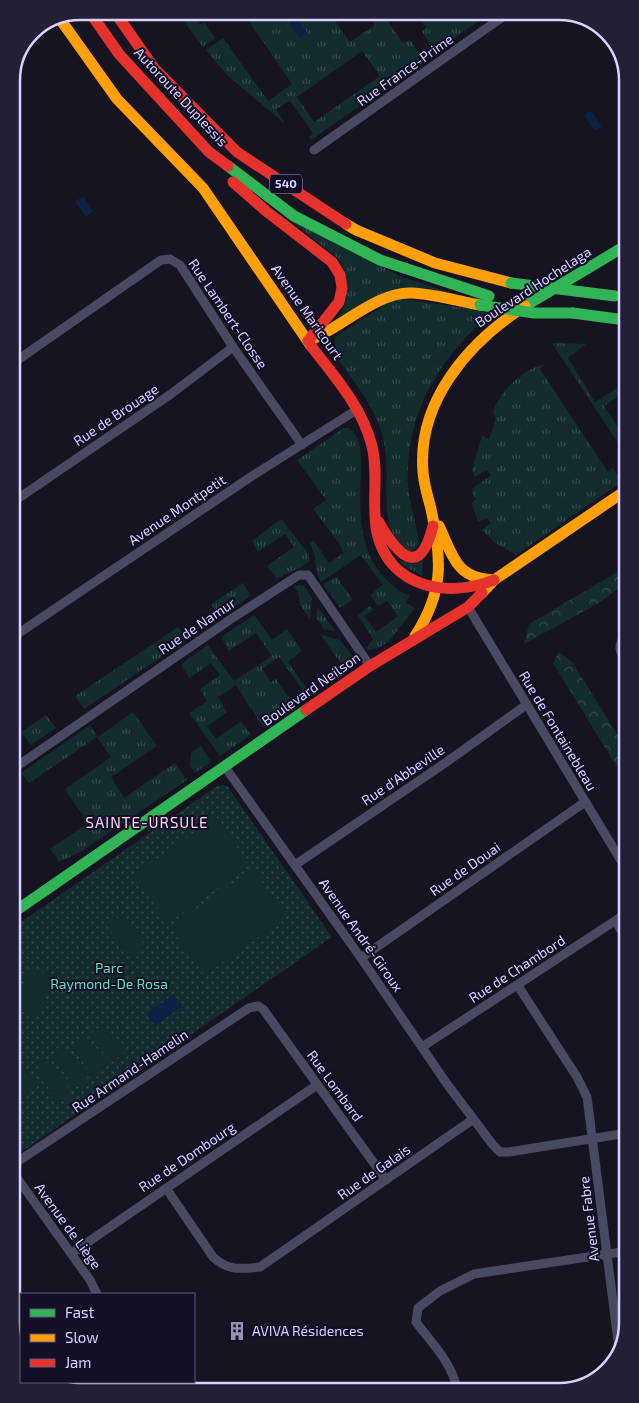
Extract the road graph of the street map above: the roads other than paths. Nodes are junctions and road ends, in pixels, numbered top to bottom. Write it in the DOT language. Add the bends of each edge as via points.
graph roads {
  1 [pos="95,20"];
  2 [pos="120,20"];
  3 [pos="498,20"];
  4 [pos="63,23"];
  5 [pos="120,54"];
  6 [pos="314,150"];
  7 [pos="619,250"];
  8 [pos="619,296"];
  9 [pos="484,301"];
  10 [pos="619,319"];
  11 [pos="308,342"];
  12 [pos="233,347"];
  13 [pos="20,358"];
  14 [pos="358,409"];
  15 [pos="302,445"];
  16 [pos="619,495"];
  17 [pos="20,497"];
  18 [pos="430,508"];
  19 [pos="376,517"];
  20 [pos="494,580"];
  21 [pos="439,587"];
  22 [pos="468,607"];
  23 [pos="20,632"];
  24 [pos="412,641"];
  25 [pos="370,666"];
  26 [pos="526,705"];
  27 [pos="20,764"];
  28 [pos="225,767"];
  29 [pos="585,802"];
  30 [pos="619,858"];
  31 [pos="295,865"];
  32 [pos="20,908"];
  33 [pos="619,918"];
  34 [pos="615,921"];
  35 [pos="619,927"];
  36 [pos="362,958"];
  37 [pos="518,986"];
  38 [pos="263,1009"];
  39 [pos="422,1047"];
  40 [pos="317,1085"];
  41 [pos="472,1120"];
  42 [pos="619,1134"];
  43 [pos="593,1139"];
  44 [pos="20,1160"];
  45 [pos="386,1180"];
  46 [pos="20,1183"];
  47 [pos="166,1188"];
  48 [pos="619,1252"];
  49 [pos="72,1254"];
  50 [pos="607,1254"];
  51 [pos="96,1293"];
  52 [pos="617,1337"];
  53 [pos="456,1383"];
  1 -- 5 [label="main road, Autoroute Duplessis / 540"];
  2 -- 8 [label="main road, Autoroute Duplessis / 540, bridge" via="154,68 237,152 356,230 435,262 511,283"];
  3 -- 6 [label="street, Rue France-Prime"];
  4 -- 11 [label="main road, Avenue Maricourt" via="117,99 203,188"];
  5 -- 9 [label="main road, Autoroute Duplessis / 540" via="209,152 294,216 388,263"];
  5 -- 11 [label="main road" via="131,75 198,151 266,212 332,262 340,275 339,302"];
  7 -- 18 [label="main road, Boulevard Hochelaga" via="493,329 457,365 435,406 424,443 423,470"];
  9 -- 10 [label="main road, Autoroute Duplessis / 540, bridge"];
  9 -- 11 [label="main road" via="399,294 375,304 326,336"];
  11 -- 14 [label="main road, Avenue Maricourt"];
  12 -- 13 [label="street, Rue Lambert-Closse" via="180,266 170,259 161,260"];
  12 -- 15 [label="street, Rue Lambert-Closse"];
  12 -- 17 [label="street, Rue de Brouage" via="171,394"];
  14 -- 15 [label="street, Avenue Montpetit"];
  14 -- 19 [label="main road, Avenue Maricourt" via="372,447"];
  15 -- 23 [label="street, Avenue Montpetit"];
  16 -- 20 [label="main road, Boulevard Neilson"];
  18 -- 19 [label="main road" via="433,525 430,538 424,551 416,557 399,552"];
  18 -- 20 [label="main road" via="464,574 480,580"];
  18 -- 21 [label="main road, Boulevard Hochelaga" via="440,555"];
  19 -- 21 [label="main road, Avenue Maricourt" via="380,545 390,563 413,581"];
  20 -- 21 [label="main road, Avenue Maricourt" via="472,589"];
  20 -- 22 [label="main road, Boulevard Neilson"];
  21 -- 24 [label="main road, Boulevard Hochelaga" via="429,616"];
  22 -- 24 [label="main road, Boulevard Neilson"];
  22 -- 26 [label="street, Rue de Fontainebleau"];
  24 -- 25 [label="main road, Boulevard Neilson"];
  25 -- 27 [label="street, Rue de Namur" via="308,575 299,575"];
  25 -- 28 [label="main road, Boulevard Neilson"];
  26 -- 29 [label="street, Rue de Fontainebleau"];
  26 -- 31 [label="street, Rue d'Abbeville"];
  28 -- 31 [label="street, Avenue André-Giroux"];
  28 -- 32 [label="main road, Boulevard Neilson"];
  29 -- 30 [label="street, Rue de Fontainebleau"];
  29 -- 36 [label="street, Rue de Douai"];
  31 -- 36 [label="street, Avenue André-Giroux"];
  33 -- 34 [label="street, Rue de Chambord"];
  34 -- 35 [label="street"];
  34 -- 37 [label="street, Rue de Chambord"];
  36 -- 39 [label="street, Avenue André-Giroux"];
  37 -- 39 [label="street, Rue de Chambord"];
  37 -- 43 [label="street, Avenue Fabre" via="583,1087"];
  38 -- 40 [label="street, Rue Lombard"];
  38 -- 44 [label="street, Rue Armand-Hamelin" via="258,1006 249,1008"];
  39 -- 41 [label="street, Avenue André-Giroux"];
  40 -- 45 [label="street, Rue Lombard"];
  40 -- 47 [label="street, Rue de Dombourg"];
  41 -- 43 [label="street" via="500,1152"];
  41 -- 45 [label="street, Rue de Galais"];
  42 -- 43 [label="street"];
  43 -- 50 [label="street, Avenue Fabre"];
  45 -- 47 [label="street, Rue de Galais" via="260,1267 248,1268 222,1266"];
  46 -- 49 [label="street, Avenue de Liège"];
  47 -- 49 [label="street, Rue de Dombourg"];
  48 -- 50 [label="street"];
  49 -- 51 [label="street, Avenue de Liège"];
  50 -- 52 [label="street, Avenue Fabre"];
  50 -- 53 [label="street" via="474,1274 440,1291 418,1308 416,1322 445,1360"];
}
